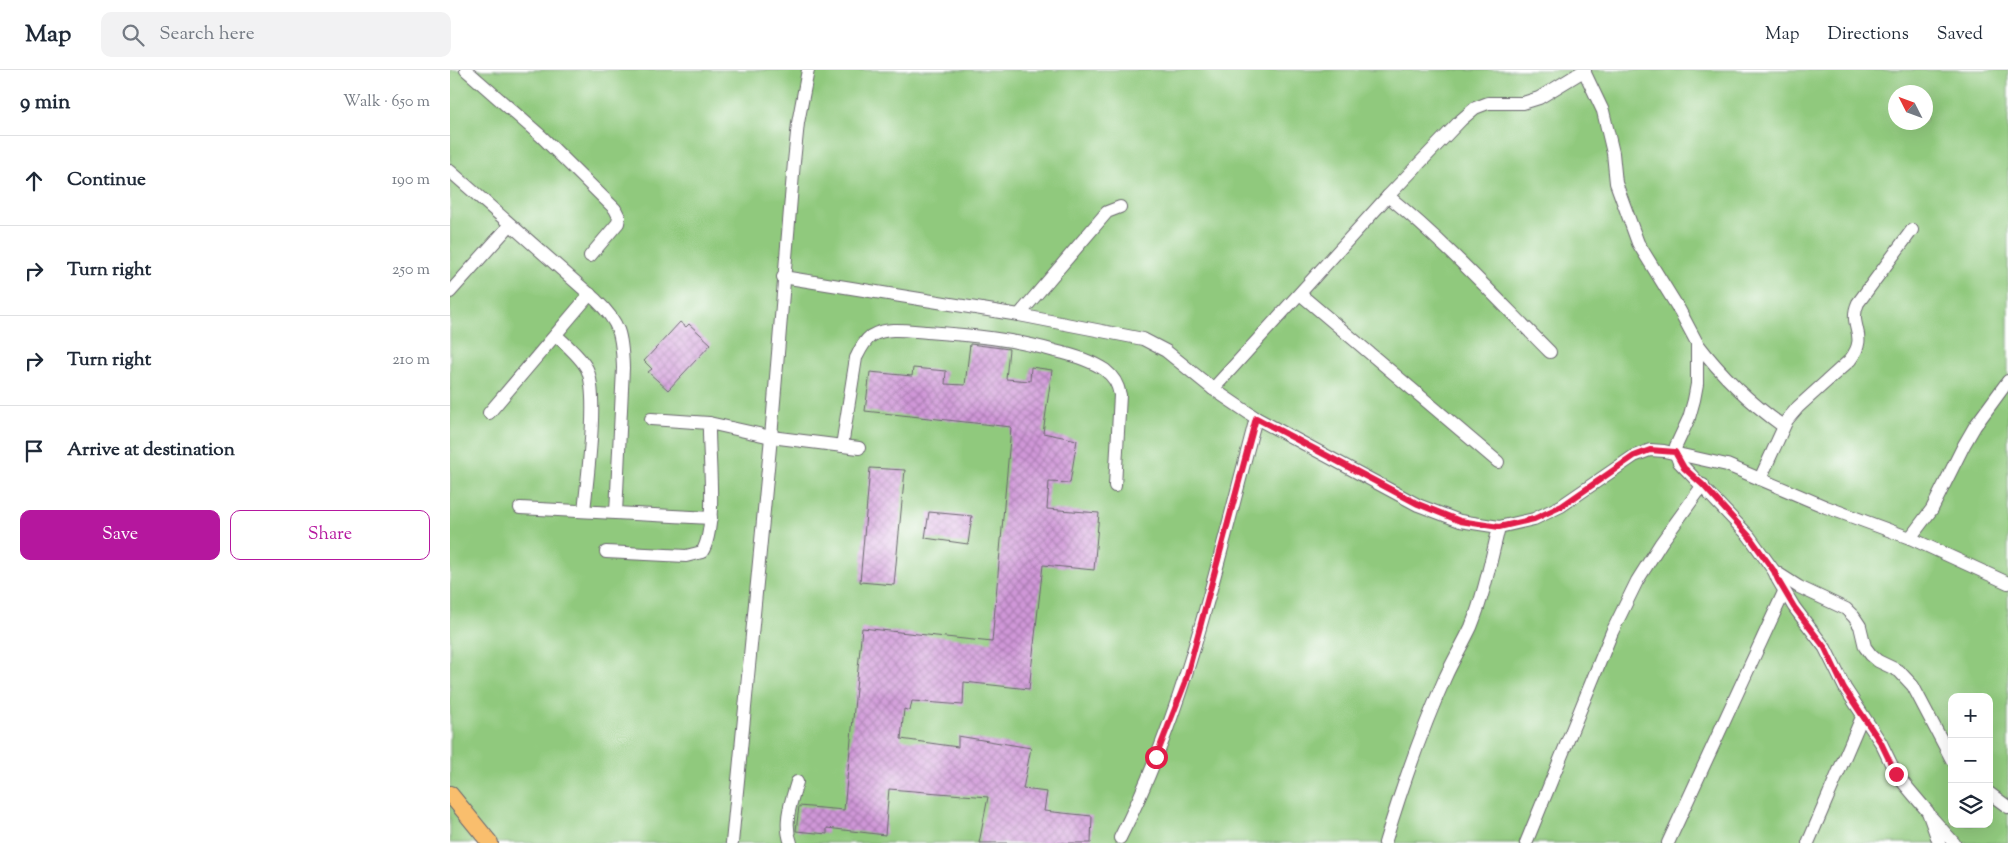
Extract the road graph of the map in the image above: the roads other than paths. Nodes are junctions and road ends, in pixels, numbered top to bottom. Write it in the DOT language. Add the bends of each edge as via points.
graph roads {
  1 [pos="466,70"];
  2 [pos="808,70"];
  3 [pos="1585,70"];
  4 [pos="450,171"];
  5 [pos="1388,196"];
  6 [pos="1120,207"];
  7 [pos="510,225"];
  8 [pos="1912,230"];
  9 [pos="590,256"];
  10 [pos="783,277"];
  11 [pos="450,292"];
  12 [pos="590,294"];
  13 [pos="1300,294"];
  14 [pos="1019,315"];
  15 [pos="556,334"];
  16 [pos="1697,343"];
  17 [pos="1550,352"];
  18 [pos="2008,381"];
  19 [pos="1213,389"];
  20 [pos="489,413"];
  21 [pos="1256,418"];
  22 [pos="651,419"];
  23 [pos="710,423"];
  24 [pos="1783,426"];
  25 [pos="771,437"];
  26 [pos="842,446"];
  27 [pos="859,448"];
  28 [pos="1675,452"];
  29 [pos="1498,462"];
  30 [pos="1760,479"];
  31 [pos="1703,485"];
  32 [pos="1116,486"];
  33 [pos="520,508"];
  34 [pos="584,511"];
  35 [pos="616,513"];
  36 [pos="711,518"];
  37 [pos="1499,527"];
  38 [pos="1910,538"];
  39 [pos="606,552"];
  40 [pos="1774,571"];
  41 [pos="2008,583"];
  42 [pos="1784,592"];
  43 [pos="1862,717"];
  44 [pos="1948,752"];
  45 [pos="797,782"];
  46 [pos="450,794"];
  47 [pos="1993,795"];
  48 [pos="2008,807"];
  49 [pos="1928,812"];
  50 [pos="1120,838"];
  51 [pos="490,843"];
  52 [pos="732,843"];
  53 [pos="791,843"];
  54 [pos="1385,843"];
  55 [pos="1526,843"];
  56 [pos="1668,843"];
  57 [pos="1808,843"];
  58 [pos="1938,843"];
  59 [pos="1954,843"];
  1 -- 9 [label="street" via="541,136 615,209 618,223"];
  2 -- 10 [label="street" via="798,123"];
  3 -- 5 [label="street" via="1539,98 1523,103 1488,103 1475,108"];
  3 -- 16 [label="street" via="1603,111 1616,183 1638,242"];
  4 -- 7 [label="street"];
  5 -- 13 [label="street"];
  5 -- 17 [label="street" via="1412,215"];
  6 -- 14 [label="street" via="1107,212"];
  7 -- 11 [label="street"];
  7 -- 12 [label="street"];
  8 -- 24 [label="street" via="1858,303 1854,312 1859,334 1857,351 1798,407"];
  10 -- 14 [label="street"];
  10 -- 25 [label="street"];
  12 -- 15 [label="street"];
  12 -- 35 [label="street" via="611,314 622,344"];
  13 -- 19 [label="street"];
  13 -- 29 [label="street"];
  14 -- 19 [label="street" via="1143,339 1166,351"];
  15 -- 20 [label="street"];
  15 -- 34 [label="street" via="582,362 591,382 592,410"];
  16 -- 24 [label="street" via="1726,379"];
  16 -- 28 [label="street" via="1694,400"];
  18 -- 38 [label="street" via="1968,438 1932,509"];
  19 -- 21 [label="street"];
  21 -- 37 [label="street" via="1418,504 1460,521"];
  21 -- 50 [label="street" via="1185,683"];
  22 -- 23 [label="street"];
  23 -- 25 [label="street"];
  23 -- 36 [label="street"];
  24 -- 30 [label="street"];
  25 -- 26 [label="street"];
  25 -- 52 [label="street"];
  26 -- 27 [label="street"];
  26 -- 32 [label="street" via="856,358 871,336 894,330 980,335 1026,342 1081,358 1113,377 1120,395"];
  28 -- 30 [label="street" via="1728,466"];
  28 -- 31 [label="street" via="1684,468"];
  28 -- 37 [label="street" via="1650,450 1634,456 1562,506 1534,519"];
  30 -- 38 [label="street"];
  31 -- 40 [label="street" via="1749,536"];
  31 -- 55 [label="street" via="1637,581 1612,632"];
  33 -- 34 [label="street"];
  34 -- 35 [label="street"];
  35 -- 36 [label="street"];
  36 -- 39 [label="street" via="702,552 686,556"];
  37 -- 54 [label="street" via="1471,626 1419,740"];
  38 -- 41 [label="street"];
  40 -- 42 [label="street"];
  40 -- 44 [label="street" via="1800,588 1846,609 1854,617 1870,655 1899,671 1913,686"];
  42 -- 43 [label="street" via="1825,648"];
  42 -- 56 [label="street"];
  43 -- 49 [label="street" via="1881,743 1896,774"];
  43 -- 57 [label="street"];
  45 -- 53 [label="street" via="787,822"];
  46 -- 51 [label="main road"];
  47 -- 48 [label="street"];
  49 -- 58 [label="street"];
  49 -- 59 [label="street"];
}
